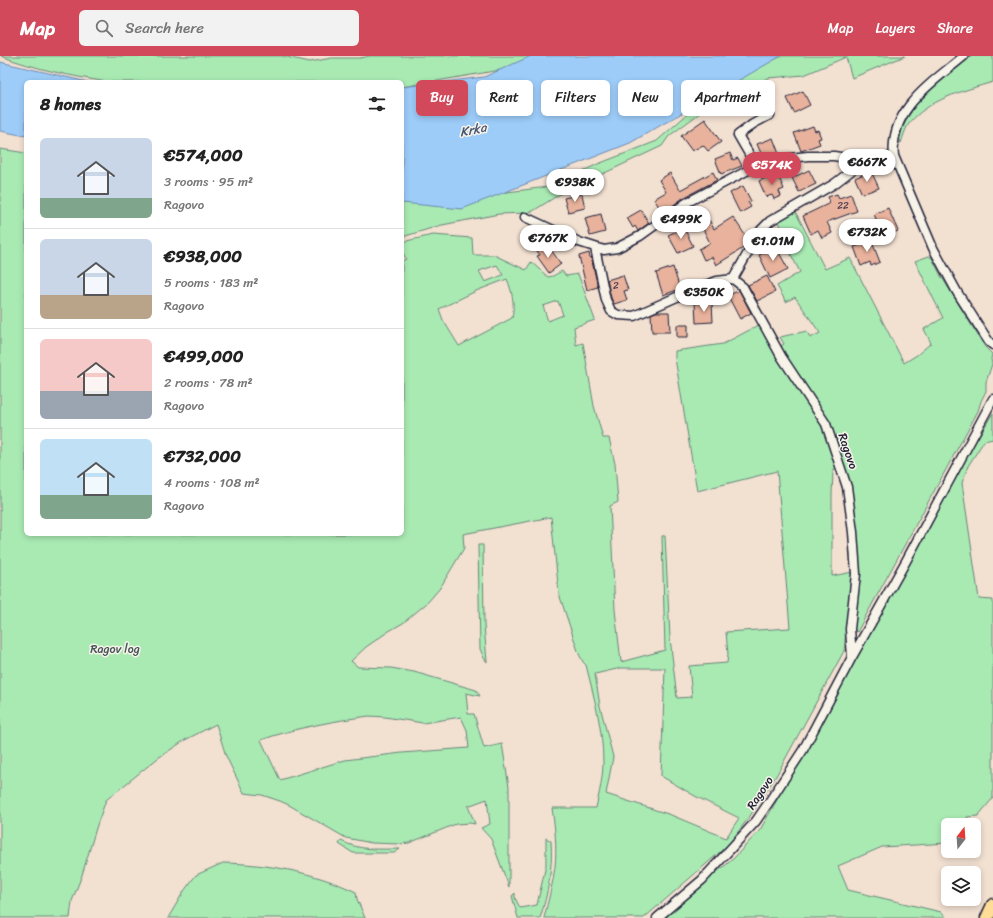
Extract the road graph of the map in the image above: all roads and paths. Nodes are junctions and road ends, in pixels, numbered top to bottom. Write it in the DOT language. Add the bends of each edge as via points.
graph roads {
  1 [pos="964,56"];
  2 [pos="768,116"];
  3 [pos="894,156"];
  4 [pos="864,161"];
  5 [pos="756,166"];
  6 [pos="525,217"];
  7 [pos="595,248"];
  8 [pos="733,279"];
  9 [pos="993,345"];
  10 [pos="993,399"];
  11 [pos="852,657"];
  12 [pos="993,904"];
  13 [pos="657,918"];
  14 [pos="988,918"];
  1 -- 3 [label="street" via="915,98 904,112 897,128 893,146"];
  2 -- 5 [label="street" via="738,134"];
  3 -- 4 [label="street"];
  3 -- 9 [label="street" via="933,248 968,310"];
  4 -- 5 [label="street" via="834,156 808,156 781,159"];
  4 -- 8 [label="street" via="834,184 770,221"];
  5 -- 7 [label="street" via="686,203 640,236 617,248"];
  6 -- 7 [label="street"];
  7 -- 8 [label="street" via="606,300 611,311 618,315 634,316 697,288"];
  8 -- 11 [label="street, Ragovo" via="743,287 781,356 826,424 848,487 856,574 850,629"];
  10 -- 11 [label="street, Ragovo"];
  11 -- 13 [label="street, Ragovo" via="803,750 756,821 702,880"];
  12 -- 14 [label="main road"];
}
